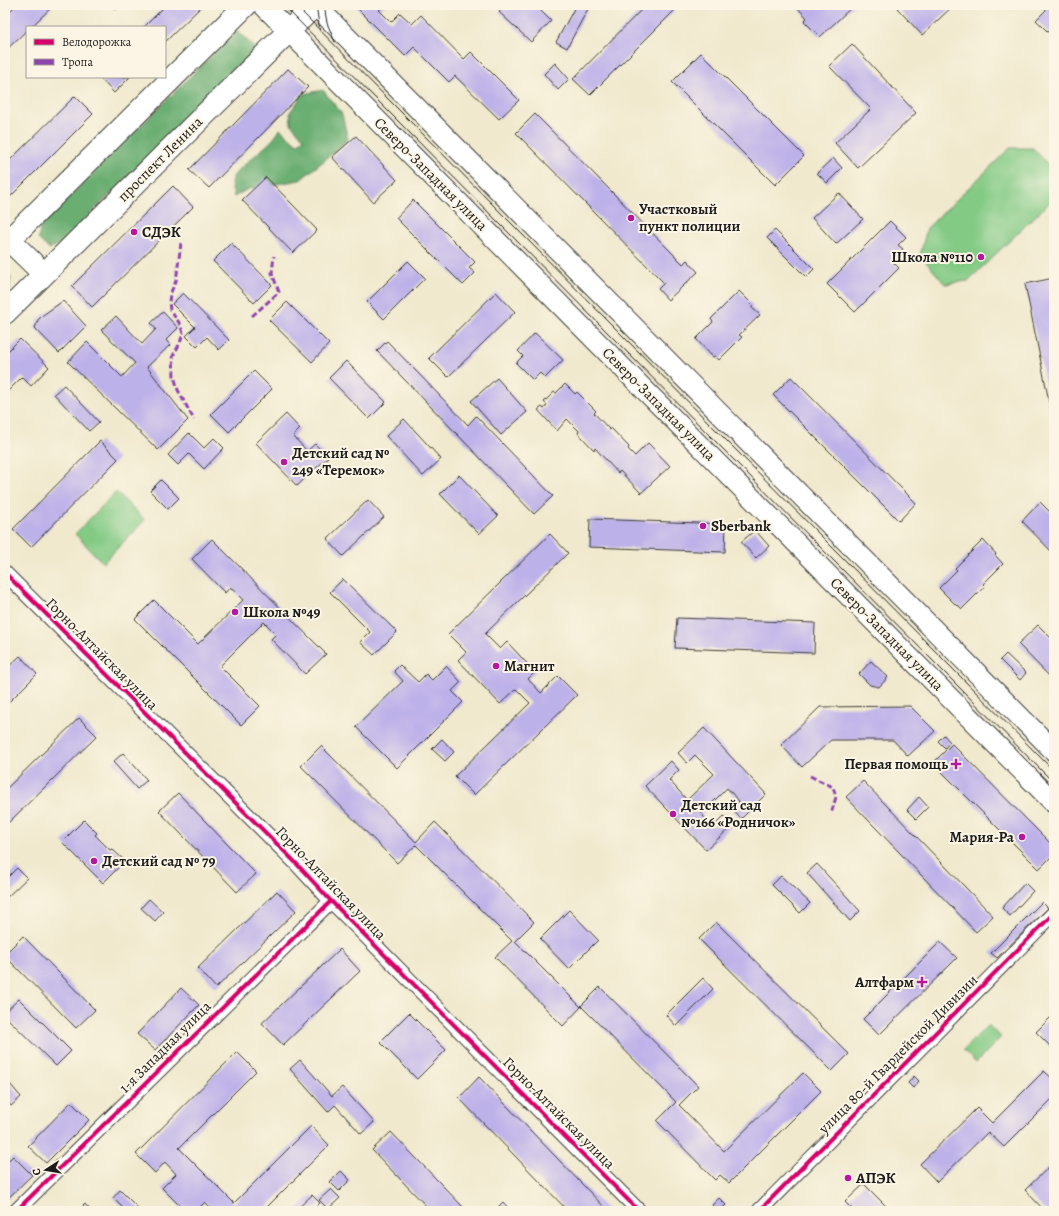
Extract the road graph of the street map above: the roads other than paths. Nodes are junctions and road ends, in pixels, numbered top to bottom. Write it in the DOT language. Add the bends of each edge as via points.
graph roads {
  1 [pos="246,5"];
  2 [pos="263,5"];
  3 [pos="315,5"];
  4 [pos="289,31"];
  5 [pos="7,242"];
  6 [pos="44,274"];
  7 [pos="5,313"];
  8 [pos="5,573"];
  9 [pos="1054,751"];
  10 [pos="1054,803"];
  11 [pos="331,901"];
  12 [pos="1054,913"];
  13 [pos="16,1211"];
  14 [pos="639,1211"];
  15 [pos="759,1211"];
  1 -- 5 [label="main road"];
  2 -- 4 [label="main road, Северо-Западная улица"];
  3 -- 4 [label="main road, проспект Ленина"];
  3 -- 9 [label="main road"];
  4 -- 6 [label="main road, проспект Ленина"];
  4 -- 10 [label="main road, Северо-Западная улица"];
  5 -- 6 [label="main road"];
  6 -- 7 [label="main road, проспект Ленина"];
  8 -- 11 [label="street, Горно-Алтайская улица"];
  11 -- 13 [label="street, 1-я Западная улица"];
  11 -- 14 [label="street, Горно-Алтайская улица"];
  12 -- 15 [label="street, улица 80-й Гвардейской Дивизии"];
}
